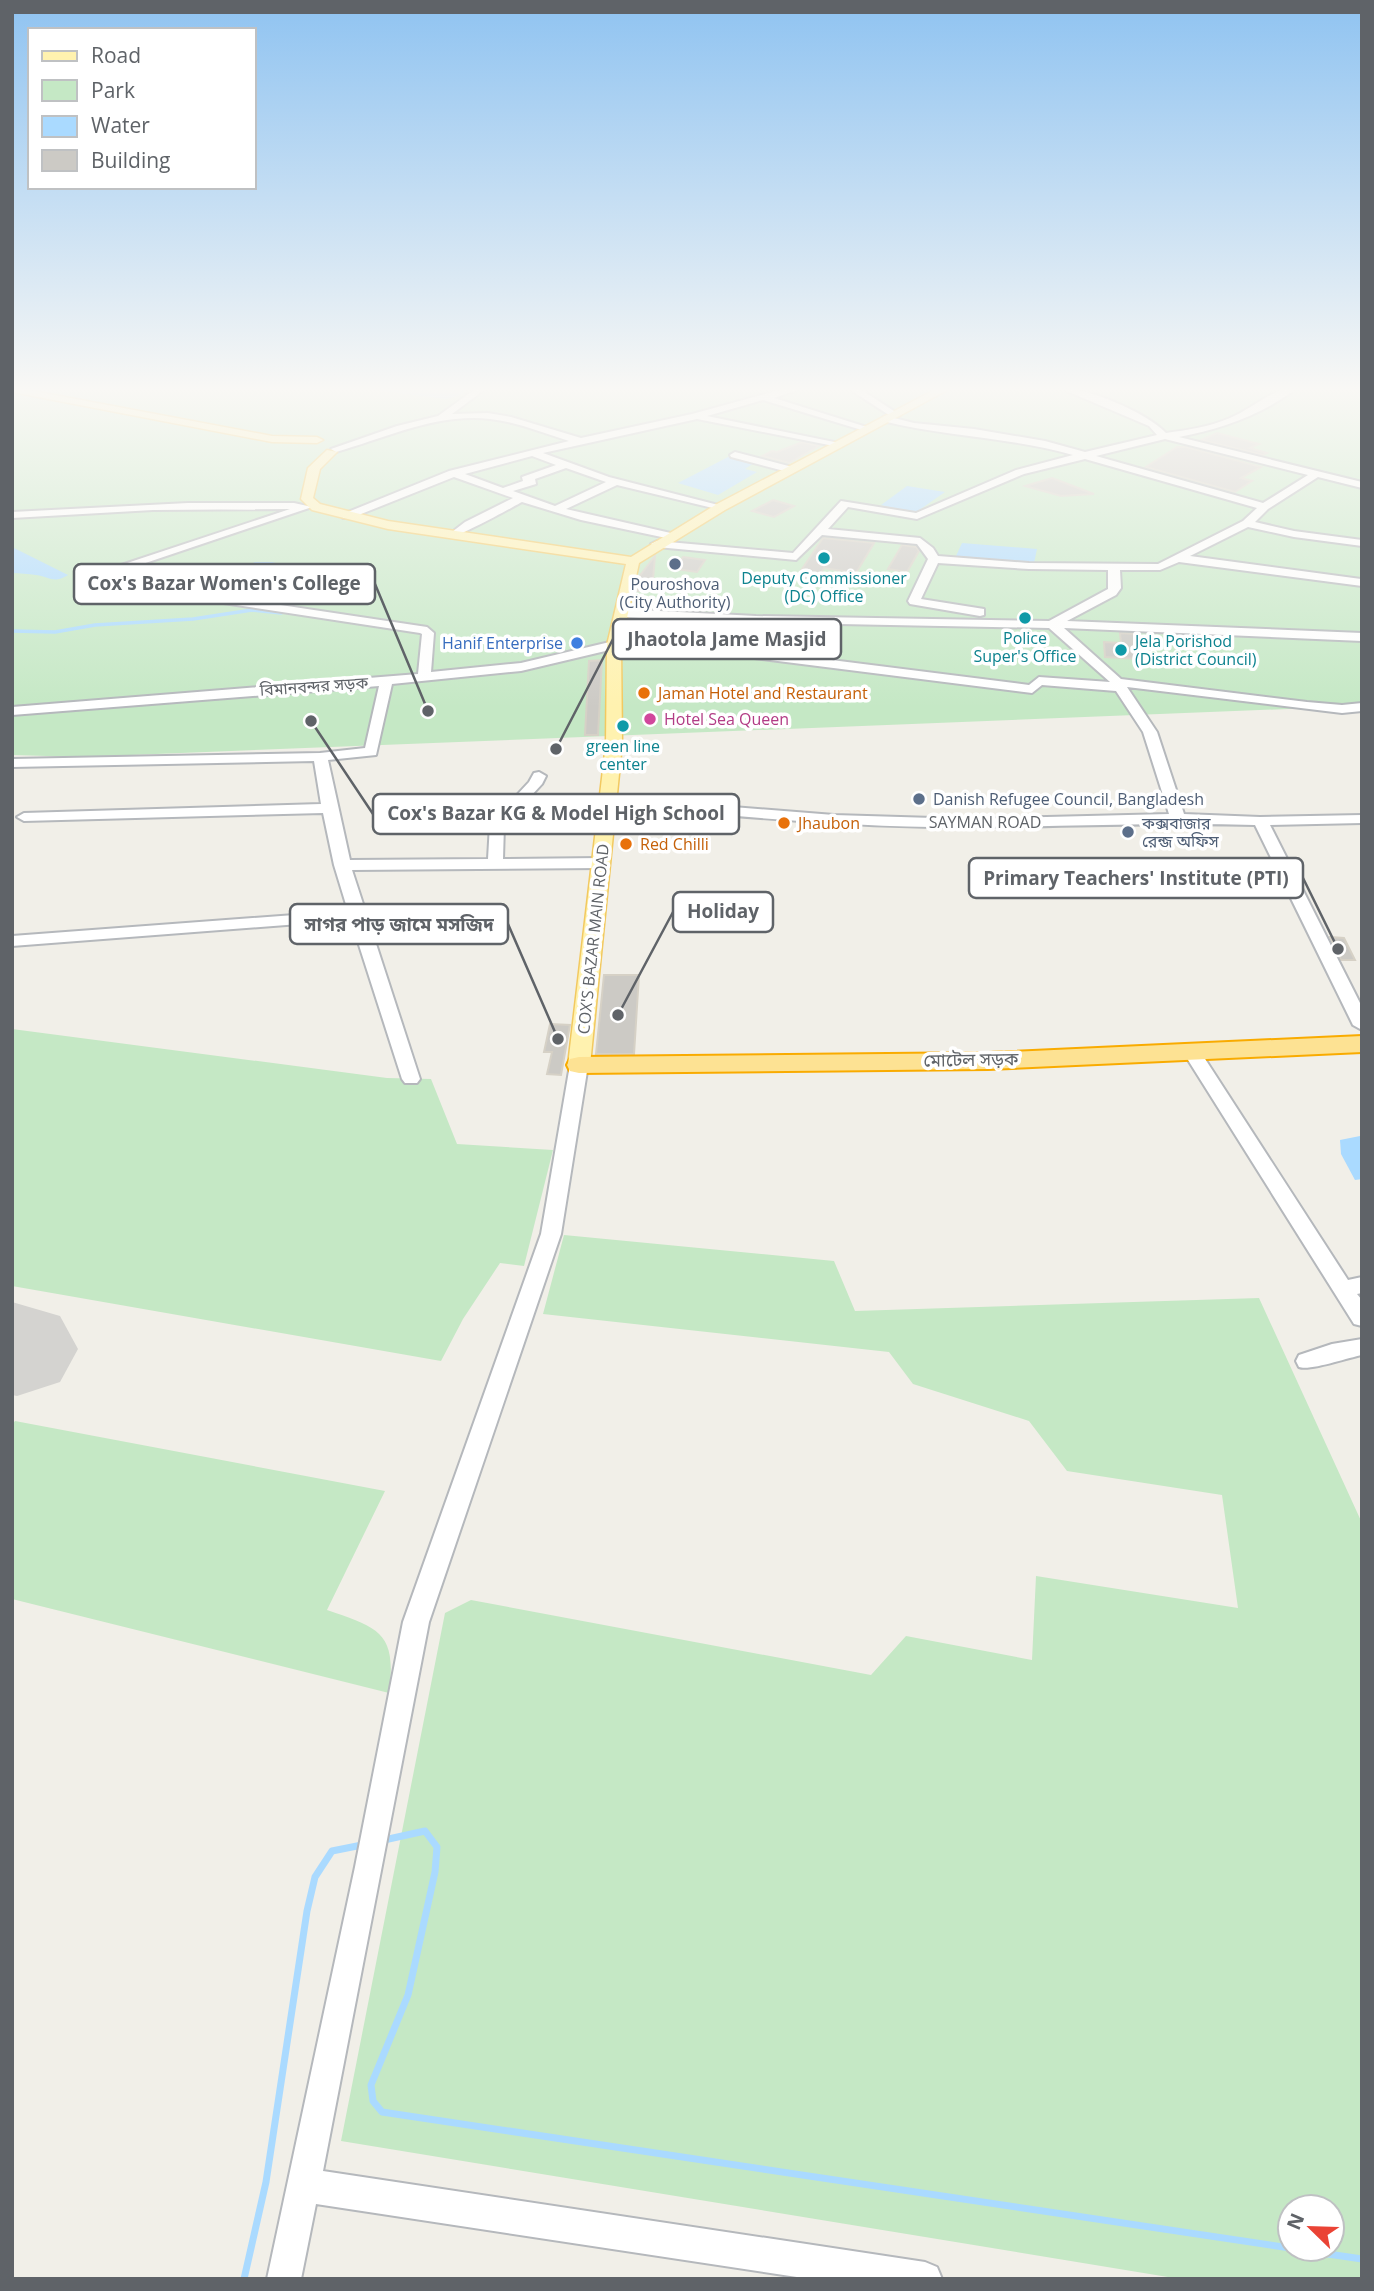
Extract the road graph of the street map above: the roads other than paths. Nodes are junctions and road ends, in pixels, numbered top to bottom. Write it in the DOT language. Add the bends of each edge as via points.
graph roads {
  1 [pos="307,494"];
  2 [pos="401,494"];
  3 [pos="511,494"];
  4 [pos="588,494"];
  5 [pos="666,494"];
  6 [pos="748,494"];
  7 [pos="968,494"];
  8 [pos="1219,494"];
  9 [pos="1284,494"];
  10 [pos="522,498"];
  11 [pos="312,507"];
  12 [pos="1264,507"];
  13 [pos="722,508"];
  14 [pos="556,509"];
  15 [pos="12,515"];
  16 [pos="347,516"];
  17 [pos="1247,523"];
  18 [pos="817,531"];
  19 [pos="456,534"];
  20 [pos="671,536"];
  21 [pos="1362,543"];
  22 [pos="657,544"];
  23 [pos="1177,558"];
  24 [pos="934,559"];
  25 [pos="633,561"];
  26 [pos="1114,567"];
  27 [pos="1361,583"];
  28 [pos="621,614"];
  29 [pos="728,619"];
  30 [pos="987,622"];
  31 [pos="1052,624"];
  32 [pos="1362,637"];
  33 [pos="614,645"];
  34 [pos="424,676"];
  35 [pos="386,681"];
  36 [pos="1118,685"];
  37 [pos="1362,707"];
  38 [pos="12,711"];
  39 [pos="320,757"];
  40 [pos="12,763"];
  41 [pos="539,776"];
  42 [pos="608,801"];
  43 [pos="327,808"];
  44 [pos="24,817"];
  45 [pos="1178,818"];
  46 [pos="1362,819"];
  47 [pos="1260,821"];
  48 [pos="601,863"];
  49 [pos="495,864"];
  50 [pos="342,865"];
  51 [pos="359,915"];
  52 [pos="12,941"];
  53 [pos="1362,1025"];
  54 [pos="1362,1044"];
  55 [pos="1192,1052"];
  56 [pos="579,1065"];
  57 [pos="411,1079"];
  58 [pos="1352,1287"];
  59 [pos="1362,1318"];
  60 [pos="1362,1347"];
  61 [pos="1307,1361"];
  62 [pos="302,2185"];
  63 [pos="284,2279"];
  64 [pos="925,2279"];
  1 -- 11 [label="main road"];
  2 -- 16 [label="street"];
  3 -- 10 [label="street"];
  4 -- 14 [label="street"];
  5 -- 13 [label="street"];
  6 -- 13 [label="main road"];
  7 -- 18 [label="street" via="916,516 845,503"];
  8 -- 12 [label="street"];
  9 -- 12 [label="street"];
  10 -- 14 [label="street"];
  10 -- 19 [label="street"];
  11 -- 15 [label="street" via="191,505"];
  11 -- 16 [label="main road"];
  11 -- 34 [label="street" via="85,579 422,629 428,633"];
  12 -- 17 [label="street"];
  13 -- 20 [label="main road"];
  14 -- 20 [label="street"];
  16 -- 19 [label="main road"];
  17 -- 21 [label="street"];
  17 -- 23 [label="street"];
  18 -- 22 [label="street" via="799,554 790,557"];
  18 -- 24 [label="street" via="920,541"];
  19 -- 25 [label="main road"];
  20 -- 22 [label="main road"];
  22 -- 25 [label="main road"];
  23 -- 26 [label="street" via="1155,567"];
  23 -- 27 [label="street"];
  24 -- 26 [label="street"];
  24 -- 30 [label="street" via="914,602 987,614"];
  25 -- 28 [label="main road, COX'S BAZAR MAIN ROAD"];
  26 -- 31 [label="street" via="1112,592"];
  28 -- 29 [label="street"];
  28 -- 33 [label="main road, COX'S BAZAR MAIN ROAD"];
  29 -- 30 [label="street"];
  29 -- 36 [label="street" via="722,650 1032,689 1039,681"];
  30 -- 31 [label="street"];
  31 -- 32 [label="street"];
  31 -- 36 [label="street"];
  33 -- 34 [label="street, বিমানবন্দর সড়ক" via="521,667"];
  33 -- 42 [label="main road, COX'S BAZAR MAIN ROAD" via="614,744"];
  34 -- 35 [label="street, বিমানবন্দর সড়ক"];
  35 -- 38 [label="street, বিমানবন্দর সড়ক"];
  35 -- 39 [label="street" via="371,752"];
  36 -- 37 [label="street" via="1307,706"];
  36 -- 45 [label="street" via="1150,732"];
  39 -- 40 [label="street"];
  39 -- 43 [label="street"];
  41 -- 49 [label="street" via="497,824"];
  42 -- 45 [label="street, SAYMAN ROAD" via="834,820 967,824"];
  42 -- 48 [label="main road, COX'S BAZAR MAIN ROAD"];
  43 -- 44 [label="street"];
  43 -- 50 [label="street"];
  45 -- 47 [label="street, SAYMAN ROAD"];
  46 -- 47 [label="street, SAYMAN ROAD"];
  47 -- 53 [label="street"];
  48 -- 49 [label="street"];
  48 -- 56 [label="main road, COX'S BAZAR MAIN ROAD"];
  49 -- 50 [label="street"];
  50 -- 51 [label="street"];
  51 -- 52 [label="street"];
  51 -- 57 [label="street"];
  54 -- 55 [label="highway, মোটেল সড়ক"];
  55 -- 56 [label="highway, মোটেল সড়ক" via="988,1060"];
  55 -- 58 [label="street"];
  56 -- 62 [label="street" via="551,1234 416,1622"];
  58 -- 59 [label="street"];
  60 -- 61 [label="street"];
  62 -- 63 [label="street"];
  62 -- 64 [label="street"];
}
